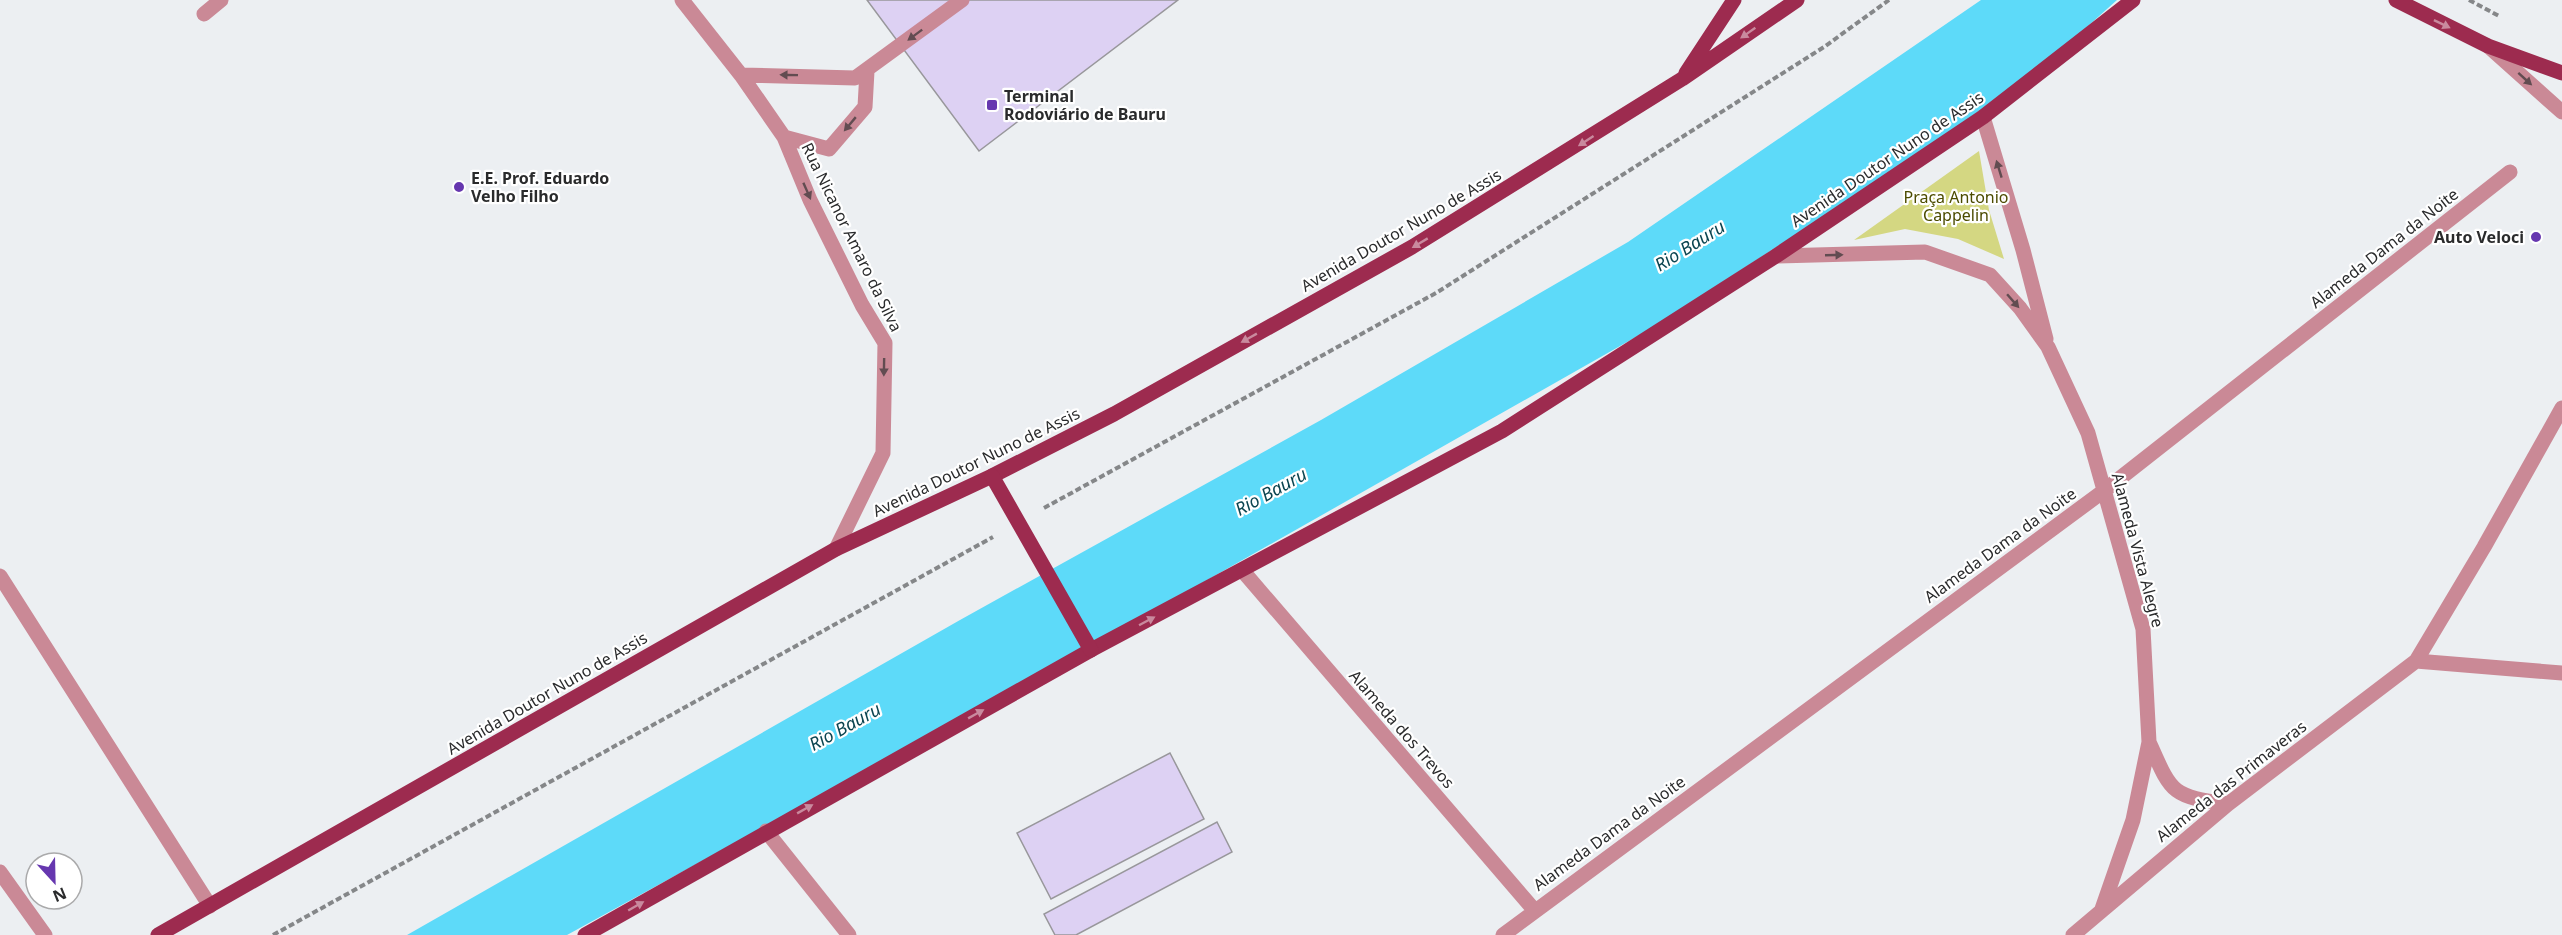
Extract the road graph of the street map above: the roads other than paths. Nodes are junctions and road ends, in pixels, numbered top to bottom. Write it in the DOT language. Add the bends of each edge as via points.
graph roads {
  1 [pos="221,0"];
  2 [pos="682,0"];
  3 [pos="962,0"];
  4 [pos="1734,0"];
  5 [pos="1797,0"];
  6 [pos="2133,0"];
  7 [pos="2396,0"];
  8 [pos="204,14"];
  9 [pos="2488,46"];
  10 [pos="867,71"];
  11 [pos="2562,73"];
  12 [pos="741,75"];
  13 [pos="1682,79"];
  14 [pos="2562,112"];
  15 [pos="1983,117"];
  16 [pos="784,137"];
  17 [pos="2510,172"];
  18 [pos="1776,256"];
  19 [pos="2048,347"];
  20 [pos="2562,408"];
  21 [pos="992,476"];
  22 [pos="2105,490"];
  23 [pos="836,549"];
  24 [pos="1242,570"];
  25 [pos="0,576"];
  26 [pos="1091,650"];
  27 [pos="2416,661"];
  28 [pos="2562,673"];
  29 [pos="2150,742"];
  30 [pos="2228,804"];
  31 [pos="766,831"];
  32 [pos="0,872"];
  33 [pos="210,906"];
  34 [pos="2102,909"];
  35 [pos="1535,911"];
  36 [pos="45,935"];
  37 [pos="158,935"];
  38 [pos="585,935"];
  39 [pos="849,935"];
  40 [pos="1503,935"];
  41 [pos="2073,935"];
  1 -- 8 [label="street"];
  2 -- 12 [label="street, Rua Nicanor Amaro da Silva"];
  3 -- 10 [label="street, one-way"];
  4 -- 13 [label="main road"];
  5 -- 13 [label="main road, Avenida Doutor Nuno de Assis, one-way"];
  6 -- 15 [label="main road, Avenida Doutor Nuno de Assis"];
  7 -- 9 [label="main road, one-way"];
  9 -- 11 [label="main road"];
  9 -- 14 [label="street, one-way"];
  10 -- 12 [label="street, one-way" via="855,78"];
  10 -- 16 [label="street, one-way" via="865,107 829,149"];
  12 -- 16 [label="street, Rua Nicanor Amaro da Silva"];
  13 -- 21 [label="main road, Avenida Doutor Nuno de Assis, one-way" via="1412,247 1114,414"];
  15 -- 18 [label="main road, Avenida Doutor Nuno de Assis"];
  19 -- 15 [label="street, one-way" via="2024,250"];
  16 -- 23 [label="street, Rua Nicanor Amaro da Silva, one-way" via="810,200 885,343 883,453"];
  17 -- 22 [label="street, Alameda Dama da Noite"];
  18 -- 19 [label="street, one-way" via="1925,252 1990,275"];
  18 -- 24 [label="main road, Avenida Doutor Nuno de Assis" via="1502,431"];
  19 -- 22 [label="street, Alameda Vista Alegre" via="2088,433"];
  20 -- 27 [label="street, Alameda das Primaveras"];
  21 -- 23 [label="main road, Avenida Doutor Nuno de Assis"];
  21 -- 26 [label="main road, bridge"];
  22 -- 29 [label="street, Alameda Vista Alegre" via="2143,629"];
  22 -- 35 [label="street, Alameda Dama da Noite"];
  23 -- 33 [label="main road, Avenida Doutor Nuno de Assis"];
  26 -- 24 [label="main road, Avenida Doutor Nuno de Assis, one-way"];
  24 -- 35 [label="street, Alameda dos Trevos"];
  25 -- 33 [label="street"];
  31 -- 26 [label="main road, Avenida Doutor Nuno de Assis, one-way"];
  27 -- 28 [label="street"];
  27 -- 30 [label="street, Alameda das Primaveras"];
  29 -- 30 [label="street" via="2168,785 2192,799"];
  29 -- 34 [label="street, Alameda Vista Alegre" via="2133,820"];
  30 -- 34 [label="street, Alameda das Primaveras"];
  38 -- 31 [label="main road, Avenida Doutor Nuno de Assis, one-way"];
  31 -- 39 [label="street"];
  32 -- 36 [label="street"];
  33 -- 37 [label="main road, Avenida Doutor Nuno de Assis"];
  34 -- 41 [label="street, Alameda das Primaveras"];
  35 -- 40 [label="street, Alameda Dama da Noite"];
}
